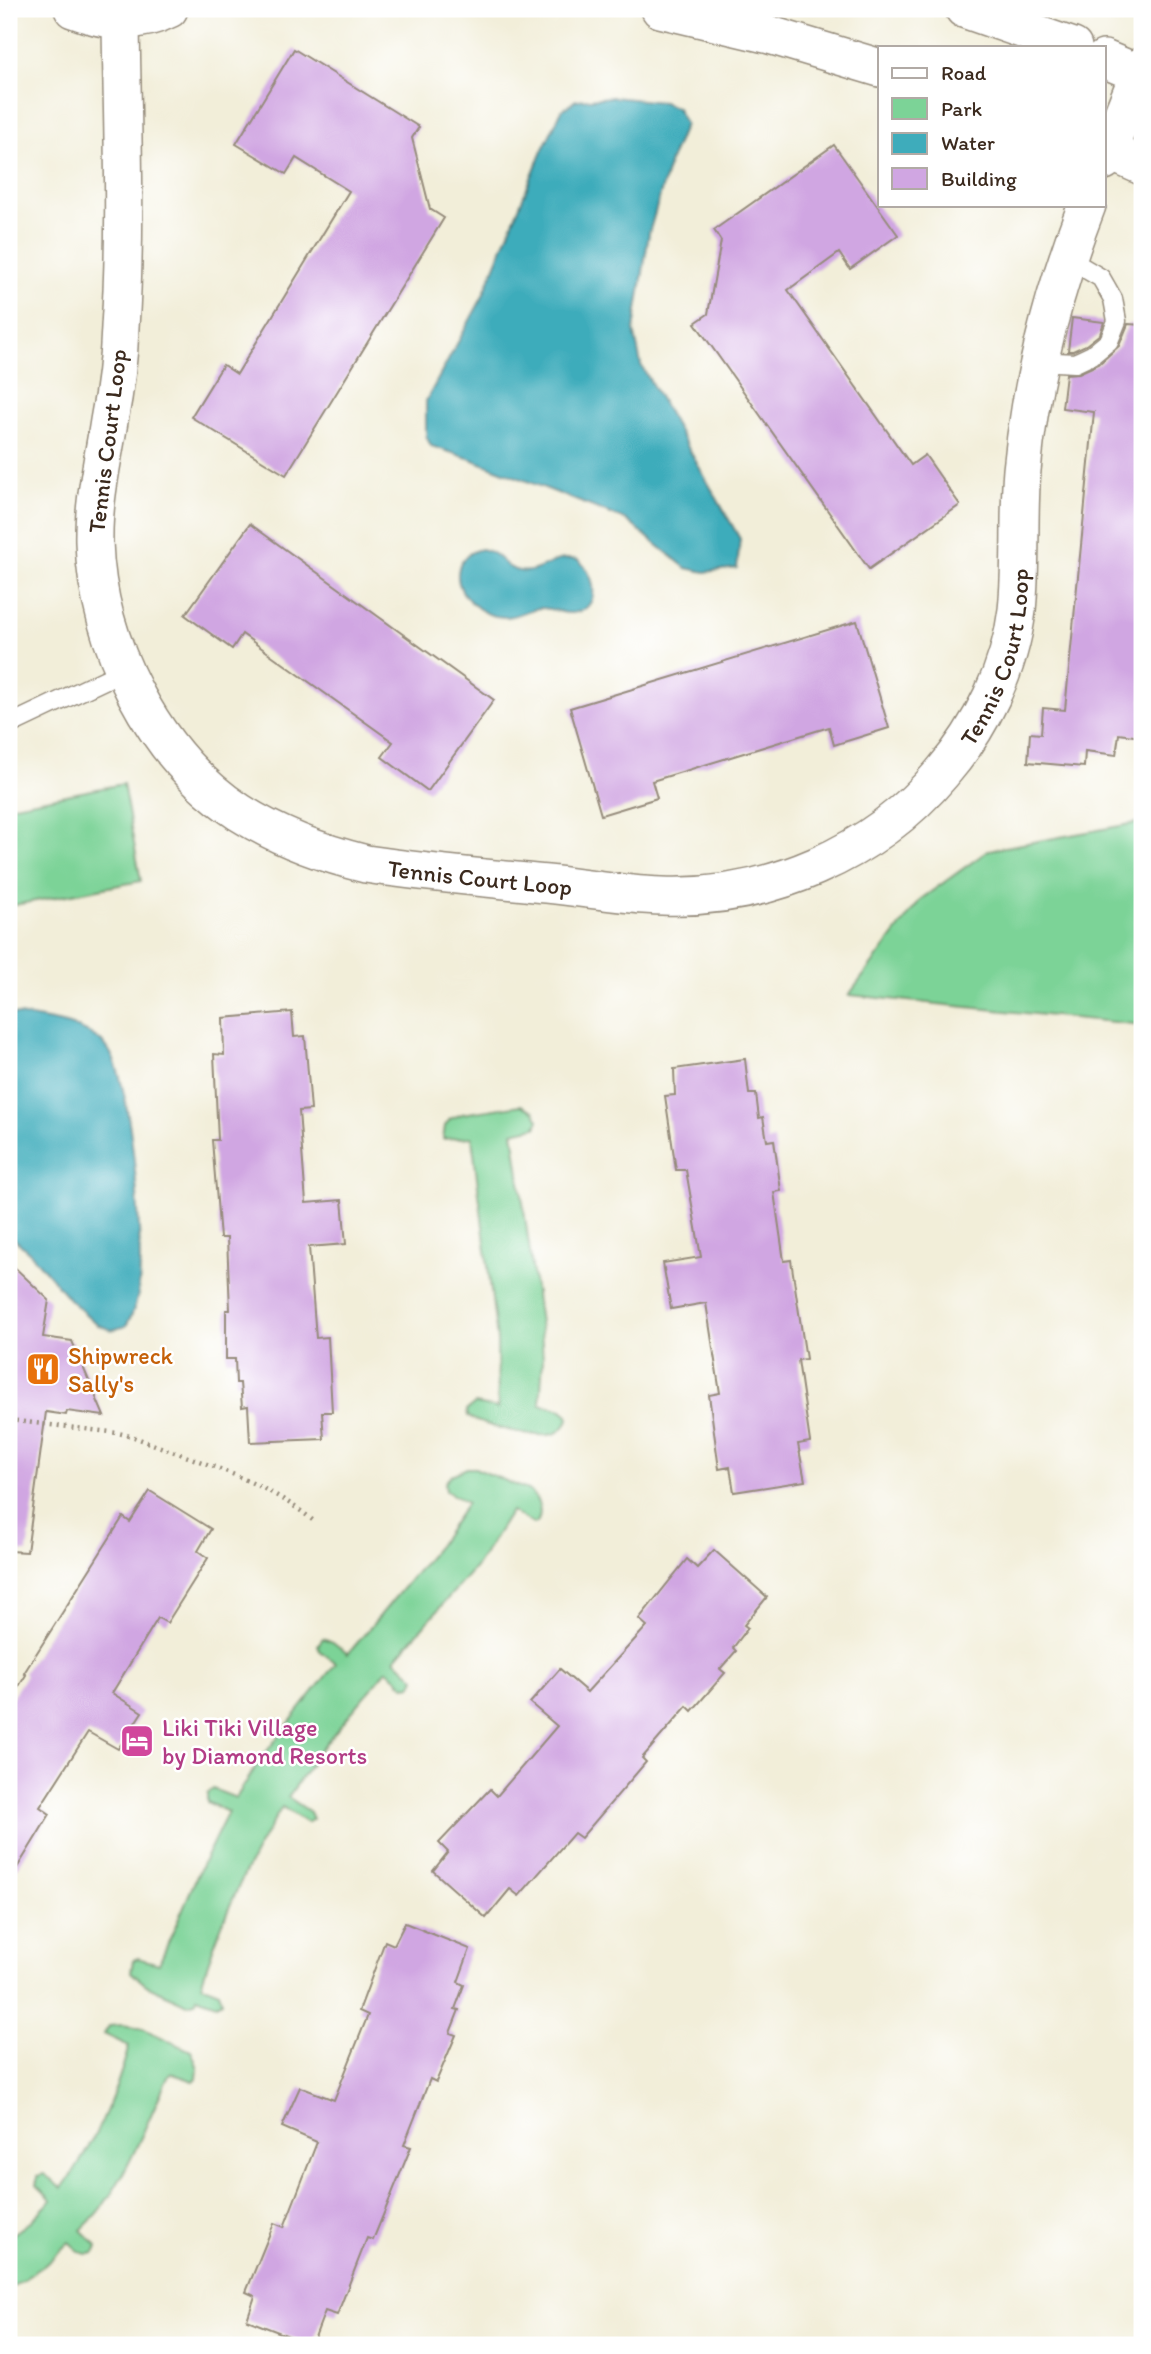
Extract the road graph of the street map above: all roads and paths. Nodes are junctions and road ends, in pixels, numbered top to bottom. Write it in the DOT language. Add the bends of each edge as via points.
graph roads {
  1 [pos="73,9"];
  2 [pos="169,9"];
  3 [pos="660,9"];
  4 [pos="964,9"];
  5 [pos="121,20"];
  6 [pos="1070,46"];
  7 [pos="1106,61"];
  8 [pos="878,67"];
  9 [pos="1141,72"];
  10 [pos="1106,151"];
  11 [pos="1106,153"];
  12 [pos="1142,166"];
  13 [pos="1087,206"];
  14 [pos="1067,258"];
  15 [pos="1038,361"];
  16 [pos="125,670"];
  17 [pos="9,725"];
  18 [pos="9,1420"];
  19 [pos="315,1522"];
  1 -- 5 [label="street"];
  2 -- 5 [label="street"];
  3 -- 8 [label="street"];
  4 -- 6 [label="street"];
  5 -- 16 [label="street, Tennis Court Loop" via="121,326 97,487 94,540 103,614"];
  7 -- 9 [label="street"];
  9 -- 10 [label="street"];
  11 -- 12 [label="street"];
  13 -- 14 [label="street, Tennis Court Loop"];
  14 -- 15 [label="street, Tennis Court Loop"];
  14 -- 15 [label="lane" via="1101,278 1113,299 1117,321 1109,341 1092,355 1075,363"];
  15 -- 16 [label="street, Tennis Court Loop" via="1022,471 1017,611 997,684 983,715 950,764 903,812 848,850 787,878 724,893 661,896 403,869 331,856 270,830 215,794 155,725"];
  16 -- 17 [label="lane"];
  18 -- 19 [label="path" via="134,1437 265,1489"];
}
